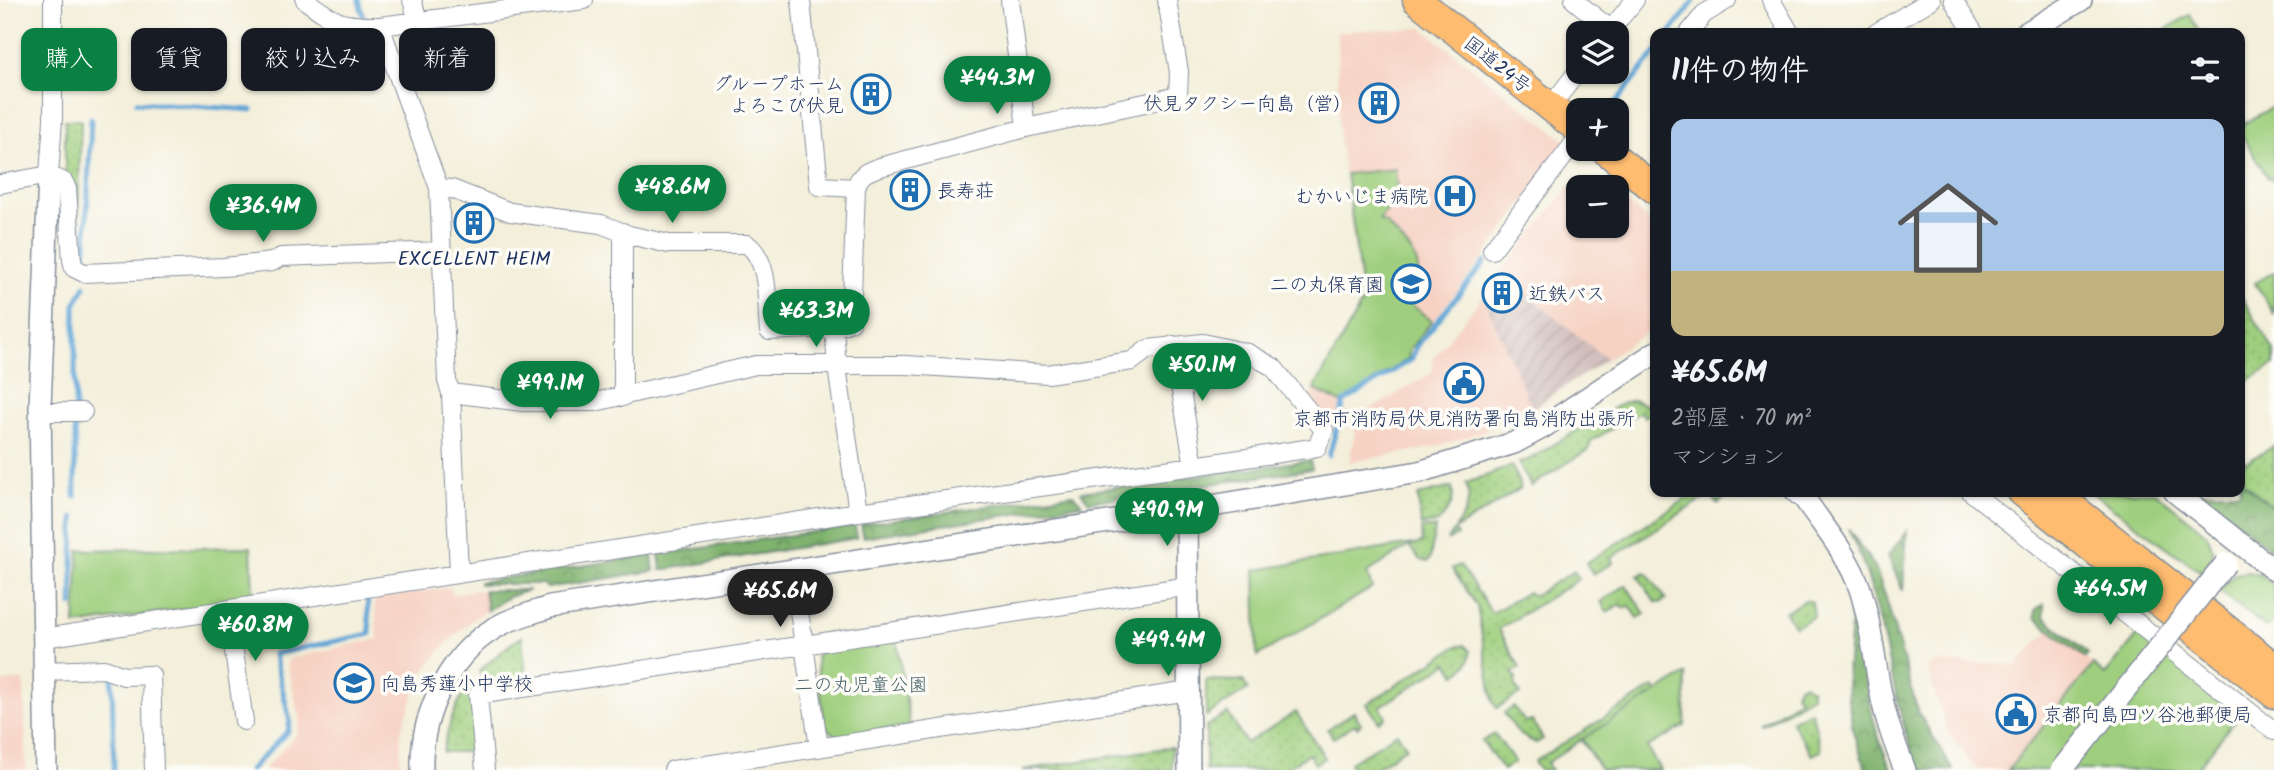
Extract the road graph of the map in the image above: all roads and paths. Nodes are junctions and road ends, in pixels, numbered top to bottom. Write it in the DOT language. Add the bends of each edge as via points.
graph roads {
  1 [pos="53,0"];
  2 [pos="305,0"];
  3 [pos="412,0"];
  4 [pos="584,0"];
  5 [pos="801,0"];
  6 [pos="1010,0"];
  7 [pos="1167,0"];
  8 [pos="1417,0"];
  9 [pos="1574,0"];
  10 [pos="1635,0"];
  11 [pos="1727,0"];
  12 [pos="1771,0"];
  13 [pos="1931,0"];
  14 [pos="1953,0"];
  15 [pos="2081,0"];
  16 [pos="510,5"];
  17 [pos="418,21"];
  18 [pos="1597,21"];
  19 [pos="1618,21"];
  20 [pos="380,26"];
  21 [pos="1693,28"];
  22 [pos="1787,28"];
  23 [pos="1884,28"];
  24 [pos="1971,28"];
  25 [pos="2034,28"];
  26 [pos="1568,84"];
  27 [pos="1550,106"];
  28 [pos="1566,119"];
  29 [pos="1026,128"];
  30 [pos="1566,154"];
  31 [pos="1619,161"];
  32 [pos="48,175"];
  33 [pos="0,184"];
  34 [pos="1650,185"];
  35 [pos="439,188"];
  36 [pos="856,188"];
  37 [pos="623,232"];
  38 [pos="1492,250"];
  39 [pos="442,251"];
  40 [pos="834,328"];
  41 [pos="1173,345"];
  42 [pos="1650,364"];
  43 [pos="837,367"];
  44 [pos="451,393"];
  45 [pos="623,397"];
  46 [pos="40,412"];
  47 [pos="76,412"];
  48 [pos="1194,466"];
  49 [pos="1803,497"];
  50 [pos="1977,497"];
  51 [pos="2028,497"];
  52 [pos="2059,497"];
  53 [pos="2181,497"];
  54 [pos="1187,510"];
  55 [pos="858,512"];
  56 [pos="2242,545"];
  57 [pos="793,570"];
  58 [pos="2274,570"];
  59 [pos="459,573"];
  60 [pos="1189,586"];
  61 [pos="228,610"];
  62 [pos="44,638"];
  63 [pos="805,644"];
  64 [pos="2274,667"];
  65 [pos="44,671"];
  66 [pos="1189,691"];
  67 [pos="2274,694"];
  68 [pos="244,721"];
  69 [pos="2274,731"];
  70 [pos="819,748"];
  71 [pos="46,770"];
  72 [pos="154,770"];
  73 [pos="422,770"];
  74 [pos="485,770"];
  75 [pos="673,770"];
  76 [pos="1189,770"];
  77 [pos="1905,770"];
  78 [pos="2062,770"];
  1 -- 32 [label="street"];
  2 -- 20 [label="street" via="348,26"];
  3 -- 17 [label="street"];
  4 -- 16 [label="street"];
  5 -- 36 [label="street" via="819,186"];
  6 -- 29 [label="street"];
  7 -- 29 [label="street" via="1179,72 1178,96"];
  8 -- 27 [label="highway, 国道24号"];
  9 -- 18 [label="street"];
  10 -- 19 [label="street"];
  11 -- 21 [label="street" via="1704,14"];
  12 -- 22 [label="street"];
  13 -- 23 [label="street"];
  14 -- 24 [label="street"];
  15 -- 25 [label="street"];
  16 -- 17 [label="street"];
  17 -- 20 [label="street"];
  20 -- 35 [label="street"];
  26 -- 27 [label="street"];
  27 -- 28 [label="highway, 国道24号"];
  29 -- 36 [label="street" via="868,171"];
  30 -- 38 [label="street"];
  31 -- 34 [label="highway"];
  32 -- 33 [label="street"];
  32 -- 39 [label="street" via="68,189 72,260 74,268 85,273 224,267 281,257"];
  32 -- 46 [label="street"];
  35 -- 37 [label="street" via="510,212 601,224"];
  35 -- 39 [label="street"];
  36 -- 40 [label="street" via="851,322"];
  37 -- 40 [label="street" via="669,244 747,244 762,264 769,331"];
  37 -- 45 [label="street"];
  39 -- 44 [label="street"];
  40 -- 43 [label="street"];
  41 -- 43 [label="street" via="1148,349 1132,361 1048,374 906,365"];
  41 -- 48 [label="street"];
  41 -- 48 [label="street" via="1203,343 1248,354 1273,367 1324,430 1317,447"];
  42 -- 54 [label="street" via="1514,443 1451,463 1382,479"];
  43 -- 45 [label="street" via="756,365"];
  43 -- 55 [label="street"];
  44 -- 45 [label="street" via="523,402 595,402"];
  44 -- 59 [label="street"];
  46 -- 47 [label="street"];
  46 -- 62 [label="street"];
  48 -- 55 [label="street"];
  49 -- 77 [label="street" via="1859,586 1882,700"];
  50 -- 69 [label="street"];
  51 -- 67 [label="highway"];
  52 -- 64 [label="highway"];
  53 -- 56 [label="street"];
  54 -- 57 [label="street"];
  54 -- 60 [label="street"];
  55 -- 59 [label="street"];
  56 -- 58 [label="street"];
  56 -- 78 [label="street, bridge"];
  57 -- 63 [label="street"];
  57 -- 73 [label="street" via="550,607 503,623 459,661 434,701 421,747"];
  59 -- 61 [label="street"];
  60 -- 63 [label="street"];
  60 -- 66 [label="street"];
  61 -- 62 [label="street"];
  61 -- 68 [label="street"];
  62 -- 65 [label="street"];
  63 -- 70 [label="street"];
  63 -- 74 [label="street" via="478,695"];
  65 -- 71 [label="street"];
  65 -- 72 [label="street" via="104,669 124,676 151,675"];
  66 -- 70 [label="street"];
  66 -- 76 [label="street"];
  70 -- 75 [label="street"];
}
